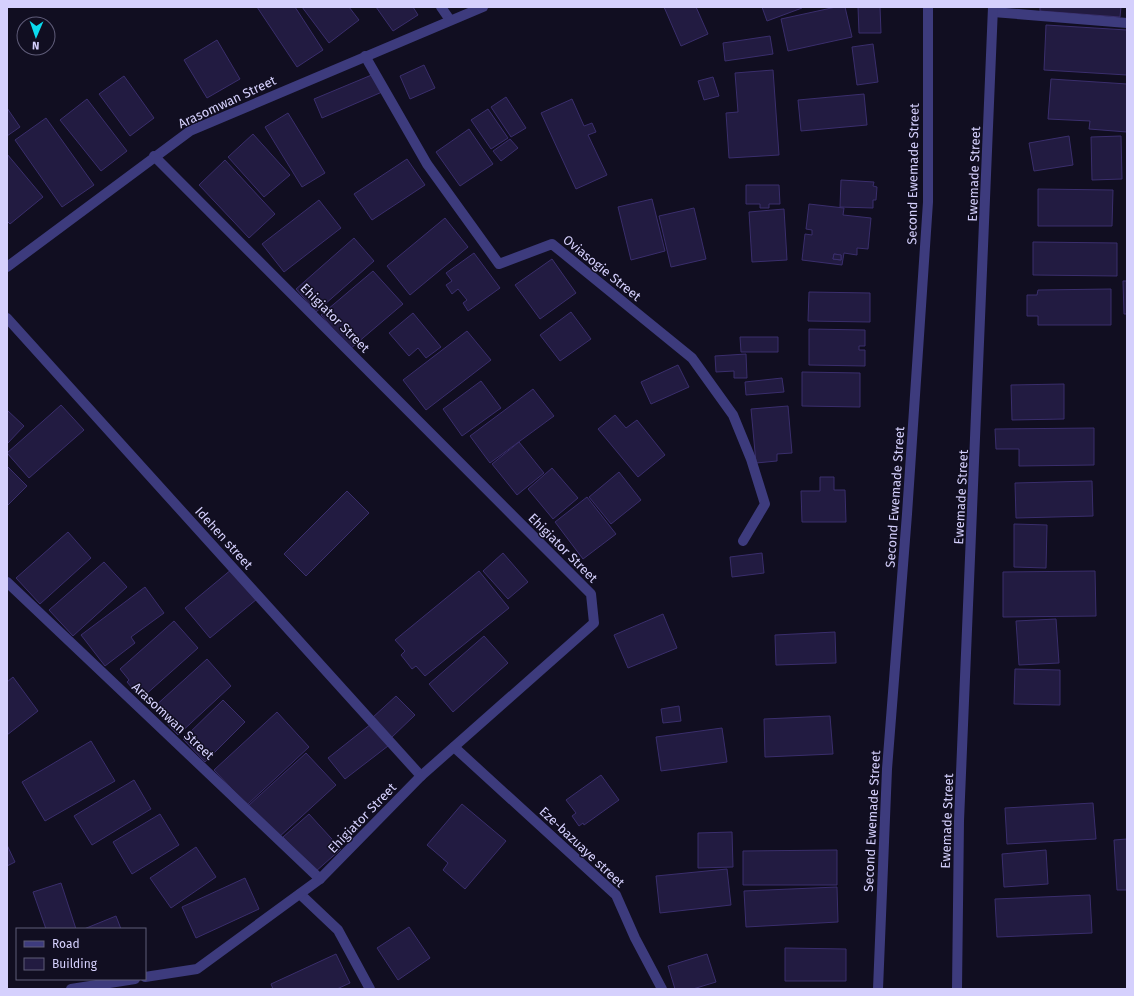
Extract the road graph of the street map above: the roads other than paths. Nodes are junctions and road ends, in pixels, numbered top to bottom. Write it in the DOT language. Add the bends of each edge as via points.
graph roads {
  1 [pos="441,7"];
  2 [pos="483,7"];
  3 [pos="928,7"];
  4 [pos="993,9"];
  5 [pos="450,20"];
  6 [pos="1127,24"];
  7 [pos="365,56"];
  8 [pos="154,156"];
  9 [pos="7,266"];
  10 [pos="7,318"];
  11 [pos="742,541"];
  12 [pos="7,582"];
  13 [pos="454,747"];
  14 [pos="421,776"];
  15 [pos="320,879"];
  16 [pos="300,894"];
  17 [pos="146,977"];
  18 [pos="129,980"];
  19 [pos="71,989"];
  20 [pos="370,989"];
  21 [pos="662,989"];
  22 [pos="878,989"];
  23 [pos="956,989"];
  1 -- 5 [label="street"];
  2 -- 5 [label="street, Arasomwan Street"];
  3 -- 22 [label="street, Second Ewemade Street" via="928,202 887,770"];
  4 -- 6 [label="street"];
  4 -- 23 [label="street, Ewemade Street" via="959,821"];
  5 -- 7 [label="street, Arasomwan Street"];
  7 -- 8 [label="street, Arasomwan Street" via="190,130"];
  7 -- 11 [label="street, Oviasogie Street" via="427,164 499,264 552,244 692,358 733,415 765,504"];
  8 -- 9 [label="street, Arasomwan Street"];
  8 -- 13 [label="street, Ehigiator Street" via="591,594 594,623"];
  10 -- 14 [label="street, Idehen street"];
  12 -- 15 [label="street, Arasomwan Street"];
  13 -- 14 [label="street, Ehigiator Street"];
  13 -- 21 [label="street, Eze-bazuaye street" via="616,895"];
  14 -- 15 [label="street, Ehigiator Street"];
  15 -- 16 [label="street, Ehigiator Street"];
  16 -- 17 [label="street, Ehigiator Street" via="197,969"];
  16 -- 20 [label="street" via="338,930"];
  18 -- 19 [label="street"];
}
